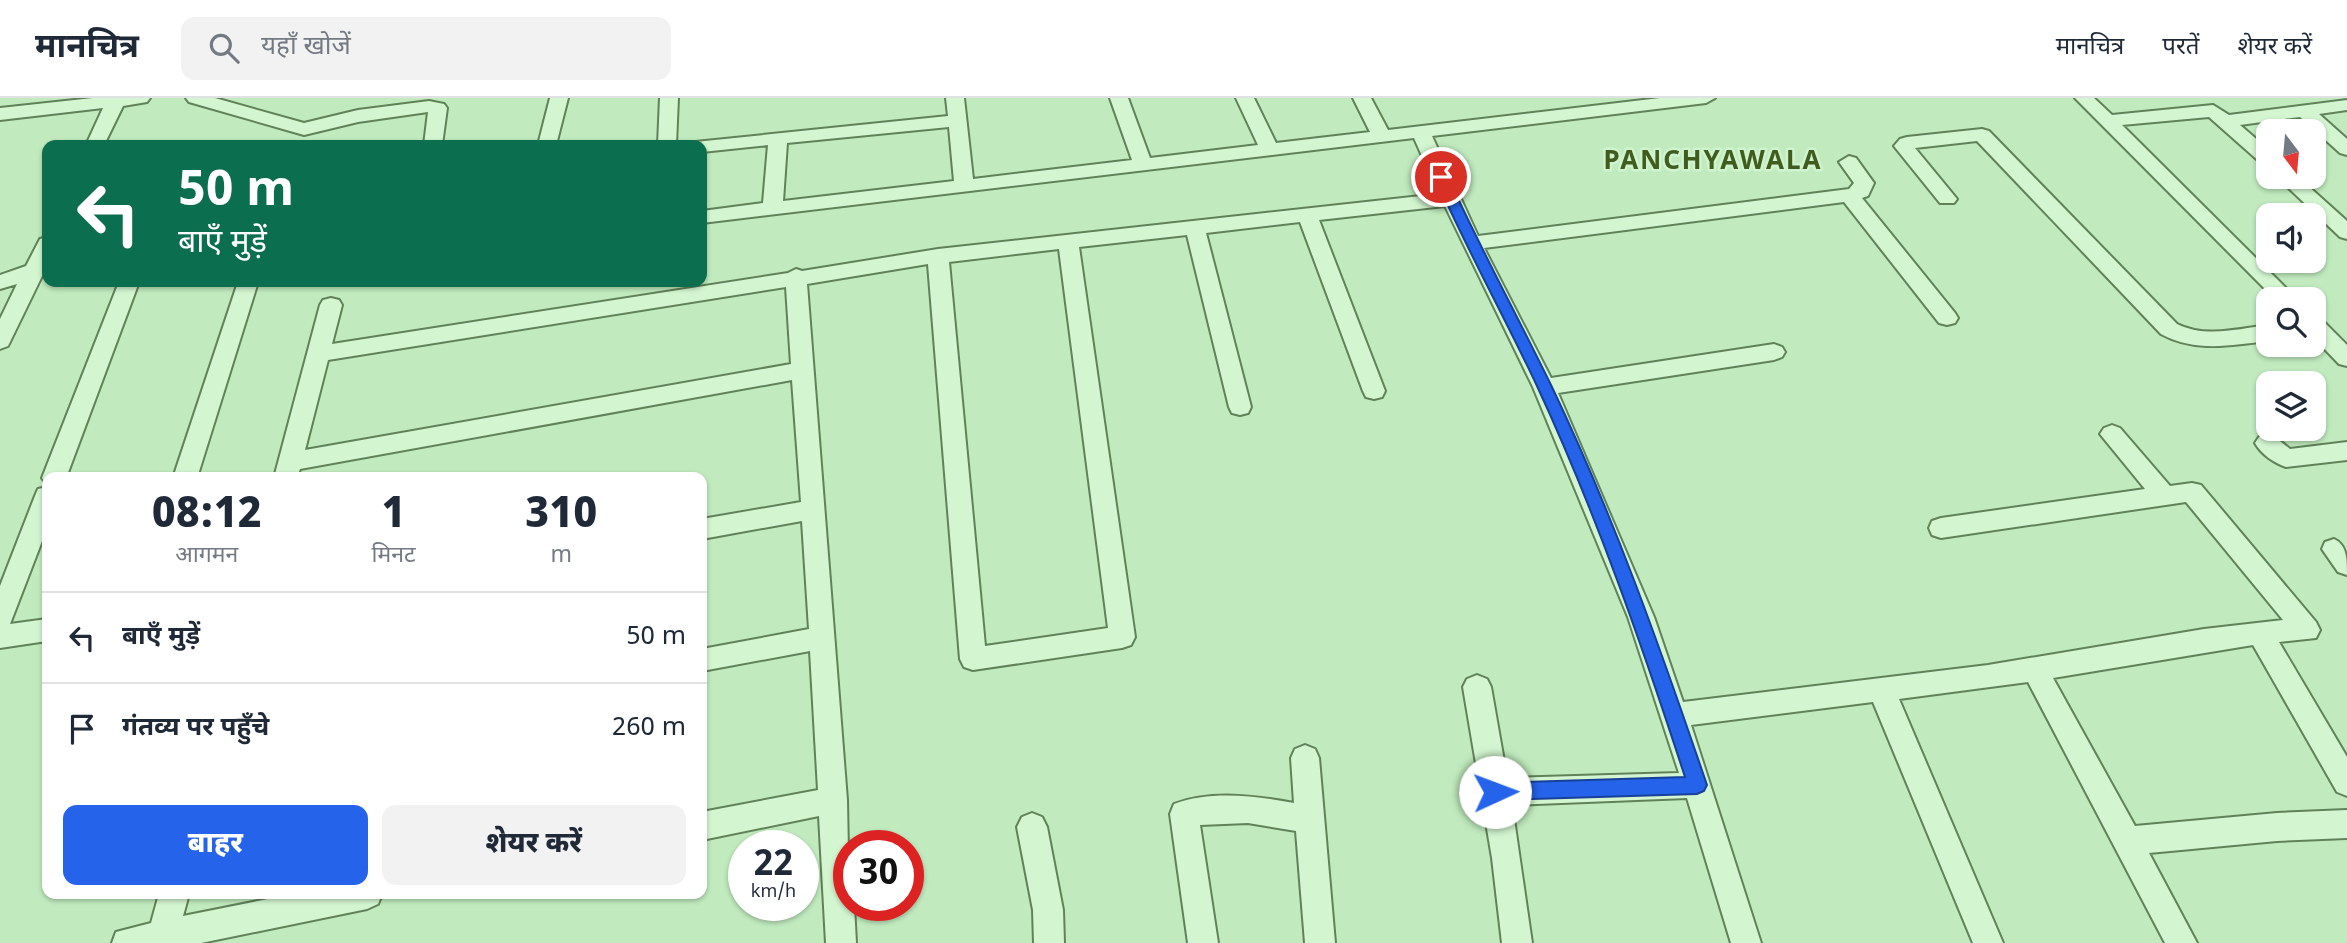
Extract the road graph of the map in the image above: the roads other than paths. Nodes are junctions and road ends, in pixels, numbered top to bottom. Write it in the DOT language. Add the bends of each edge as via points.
graph roads {
  1 [pos="141,98"];
  2 [pos="195,98"];
  3 [pos="559,98"];
  4 [pos="669,98"];
  5 [pos="955,98"];
  6 [pos="1119,98"];
  7 [pos="1245,98"];
  8 [pos="1362,98"];
  9 [pos="1706,98"];
  10 [pos="2084,98"];
  11 [pos="117,100"];
  12 [pos="392,104"];
  13 [pos="2347,105"];
  14 [pos="2305,111"];
  15 [pos="0,114"];
  16 [pos="955,121"];
  17 [pos="2108,121"];
  18 [pos="2226,121"];
  19 [pos="1421,132"];
  20 [pos="300,137"];
  21 [pos="1382,137"];
  22 [pos="778,139"];
  23 [pos="97,140"];
  24 [pos="434,140"];
  25 [pos="548,140"];
  26 [pos="667,140"];
  27 [pos="707,146"];
  28 [pos="2256,148"];
  29 [pos="2347,149"];
  30 [pos="1270,150"];
  31 [pos="1849,162"];
  32 [pos="1143,165"];
  33 [pos="964,186"];
  34 [pos="2300,189"];
  35 [pos="1849,195"];
  36 [pos="1451,199"];
  37 [pos="1947,199"];
  38 [pos="772,209"];
  39 [pos="1307,215"];
  40 [pos="707,217"];
  41 [pos="1195,227"];
  42 [pos="2347,232"];
  43 [pos="1068,241"];
  44 [pos="1472,243"];
  45 [pos="938,256"];
  46 [pos="41,268"];
  47 [pos="796,276"];
  48 [pos="0,282"];
  49 [pos="127,287"];
  50 [pos="246,287"];
  51 [pos="2275,287"];
  52 [pos="331,305"];
  53 [pos="1947,318"];
  54 [pos="2256,334"];
  55 [pos="2326,338"];
  56 [pos="0,341"];
  57 [pos="1774,352"];
  58 [pos="318,354"];
  59 [pos="2347,358"];
  60 [pos="803,370"];
  61 [pos="1544,387"];
  62 [pos="1374,391"];
  63 [pos="1240,407"];
  64 [pos="2112,434"];
  65 [pos="2267,443"];
  66 [pos="2347,451"];
  67 [pos="288,470"];
  68 [pos="56,472"];
  69 [pos="187,472"];
  70 [pos="2165,496"];
  71 [pos="42,509"];
  72 [pos="814,509"];
  73 [pos="707,528"];
  74 [pos="1941,528"];
  75 [pos="0,619"];
  76 [pos="42,630"];
  77 [pos="2260,633"];
  78 [pos="0,637"];
  79 [pos="822,638"];
  80 [pos="707,659"];
  81 [pos="2035,670"];
  82 [pos="1477,687"];
  83 [pos="1881,689"];
  84 [pos="1674,715"];
  85 [pos="1305,758"];
  86 [pos="2347,783"];
  87 [pos="1697,785"];
  88 [pos="1495,792"];
  89 [pos="833,800"];
  90 [pos="1310,821"];
  91 [pos="2347,824"];
  92 [pos="707,825"];
  93 [pos="1032,827"];
  94 [pos="2127,841"];
  95 [pos="173,899"];
  96 [pos="344,899"];
  97 [pos="162,939"];
  98 [pos="127,943"];
  99 [pos="841,943"];
  100 [pos="1049,943"];
  101 [pos="1203,943"];
  102 [pos="1320,943"];
  103 [pos="1517,943"];
  104 [pos="1746,943"];
  105 [pos="1988,943"];
  106 [pos="2182,943"];
  1 -- 11 [label="street"];
  2 -- 20 [label="street"];
  3 -- 25 [label="street"];
  4 -- 26 [label="street"];
  5 -- 16 [label="street"];
  6 -- 32 [label="street"];
  7 -- 30 [label="street"];
  8 -- 21 [label="street"];
  9 -- 19 [label="street"];
  10 -- 17 [label="street"];
  11 -- 15 [label="street"];
  11 -- 23 [label="street"];
  12 -- 20 [label="street" via="336,120"];
  12 -- 24 [label="street" via="438,108"];
  13 -- 14 [label="street"];
  14 -- 18 [label="street"];
  14 -- 29 [label="street"];
  16 -- 22 [label="street"];
  16 -- 33 [label="street"];
  17 -- 18 [label="street" via="2213,111"];
  17 -- 51 [label="street"];
  18 -- 28 [label="street"];
  19 -- 21 [label="street"];
  19 -- 36 [label="street"];
  21 -- 30 [label="street"];
  22 -- 27 [label="street"];
  22 -- 38 [label="street"];
  30 -- 32 [label="street"];
  31 -- 35 [label="street" via="1864,183 1861,192"];
  32 -- 33 [label="street"];
  33 -- 38 [label="street"];
  34 -- 42 [label="street"];
  35 -- 44 [label="street"];
  35 -- 53 [label="street"];
  36 -- 39 [label="street"];
  36 -- 44 [label="street"];
  37 -- 54 [label="street" via="1903,146 1982,135 2181,337 2201,340"];
  38 -- 40 [label="street"];
  39 -- 41 [label="street"];
  39 -- 62 [label="street"];
  41 -- 43 [label="street"];
  41 -- 63 [label="street"];
  43 -- 45 [label="street"];
  43 -- 45 [label="street" via="1122,637 973,659"];
  44 -- 61 [label="street"];
  45 -- 47 [label="street"];
  46 -- 48 [label="street"];
  46 -- 56 [label="street"];
  47 -- 58 [label="street"];
  47 -- 60 [label="street"];
  49 -- 68 [label="street"];
  50 -- 69 [label="street"];
  52 -- 58 [label="street"];
  55 -- 59 [label="street"];
  57 -- 61 [label="street"];
  58 -- 67 [label="street"];
  60 -- 67 [label="street"];
  60 -- 72 [label="street"];
  61 -- 84 [label="street" via="1641,617"];
  64 -- 70 [label="street"];
  65 -- 66 [label="street" via="2286,458"];
  70 -- 74 [label="street"];
  70 -- 77 [label="street" via="2192,492 2307,630"];
  71 -- 75 [label="street"];
  72 -- 73 [label="street"];
  72 -- 79 [label="street"];
  76 -- 78 [label="street"];
  77 -- 81 [label="street"];
  77 -- 86 [label="street"];
  79 -- 80 [label="street"];
  79 -- 89 [label="street"];
  81 -- 83 [label="street"];
  81 -- 94 [label="street"];
  82 -- 88 [label="street"];
  83 -- 84 [label="street"];
  83 -- 105 [label="street"];
  84 -- 87 [label="street"];
  85 -- 90 [label="street"];
  87 -- 88 [label="street"];
  87 -- 104 [label="street"];
  88 -- 103 [label="street"];
  89 -- 92 [label="street"];
  89 -- 99 [label="street"];
  90 -- 101 [label="street" via="1275,810 1184,814"];
  90 -- 102 [label="street"];
  91 -- 94 [label="street"];
  93 -- 100 [label="street" via="1048,910"];
  94 -- 106 [label="street"];
  95 -- 97 [label="street"];
  96 -- 97 [label="street"];
  97 -- 98 [label="street"];
}
